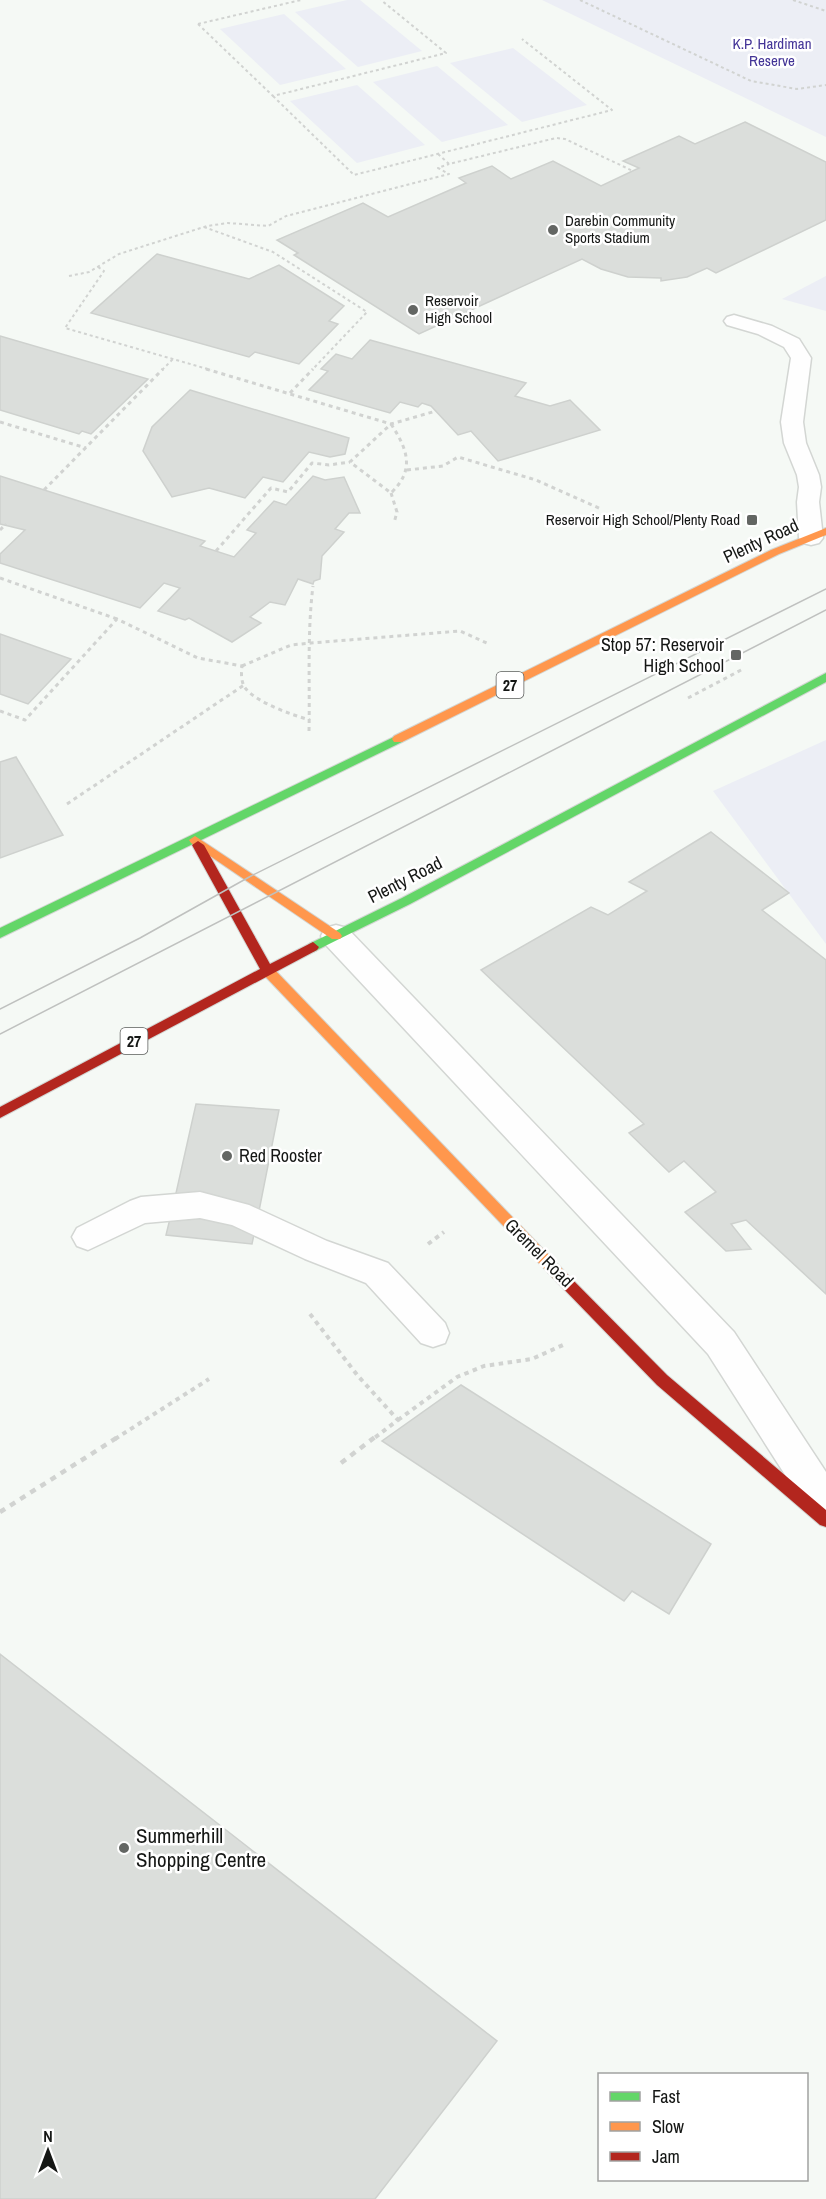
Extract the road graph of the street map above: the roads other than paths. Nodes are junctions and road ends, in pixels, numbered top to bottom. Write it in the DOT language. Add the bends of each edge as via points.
graph roads {
  1 [pos="734,321"];
  2 [pos="818,534"];
  3 [pos="826,677"];
  4 [pos="195,840"];
  5 [pos="0,933"];
  6 [pos="336,936"];
  7 [pos="267,969"];
  8 [pos="0,1113"];
  9 [pos="88,1237"];
  10 [pos="433,1333"];
  11 [pos="826,1505"];
  12 [pos="826,1520"];
  1 -- 2 [label="lane" via="792,343 801,358 792,422"];
  2 -- 4 [label="main road, Plenty Road / 27"];
  3 -- 6 [label="main road, Plenty Road / 27"];
  4 -- 5 [label="main road, Plenty Road / 27"];
  4 -- 6 [label="main road"];
  4 -- 7 [label="main road, Gremel Road"];
  6 -- 7 [label="main road, Plenty Road / 27"];
  6 -- 11 [label="street" via="721,1343"];
  7 -- 8 [label="main road, Plenty Road / 27"];
  7 -- 12 [label="main road, Gremel Road" via="662,1380"];
  9 -- 10 [label="lane" via="141,1210 200,1205 238,1214 377,1273"];
}
